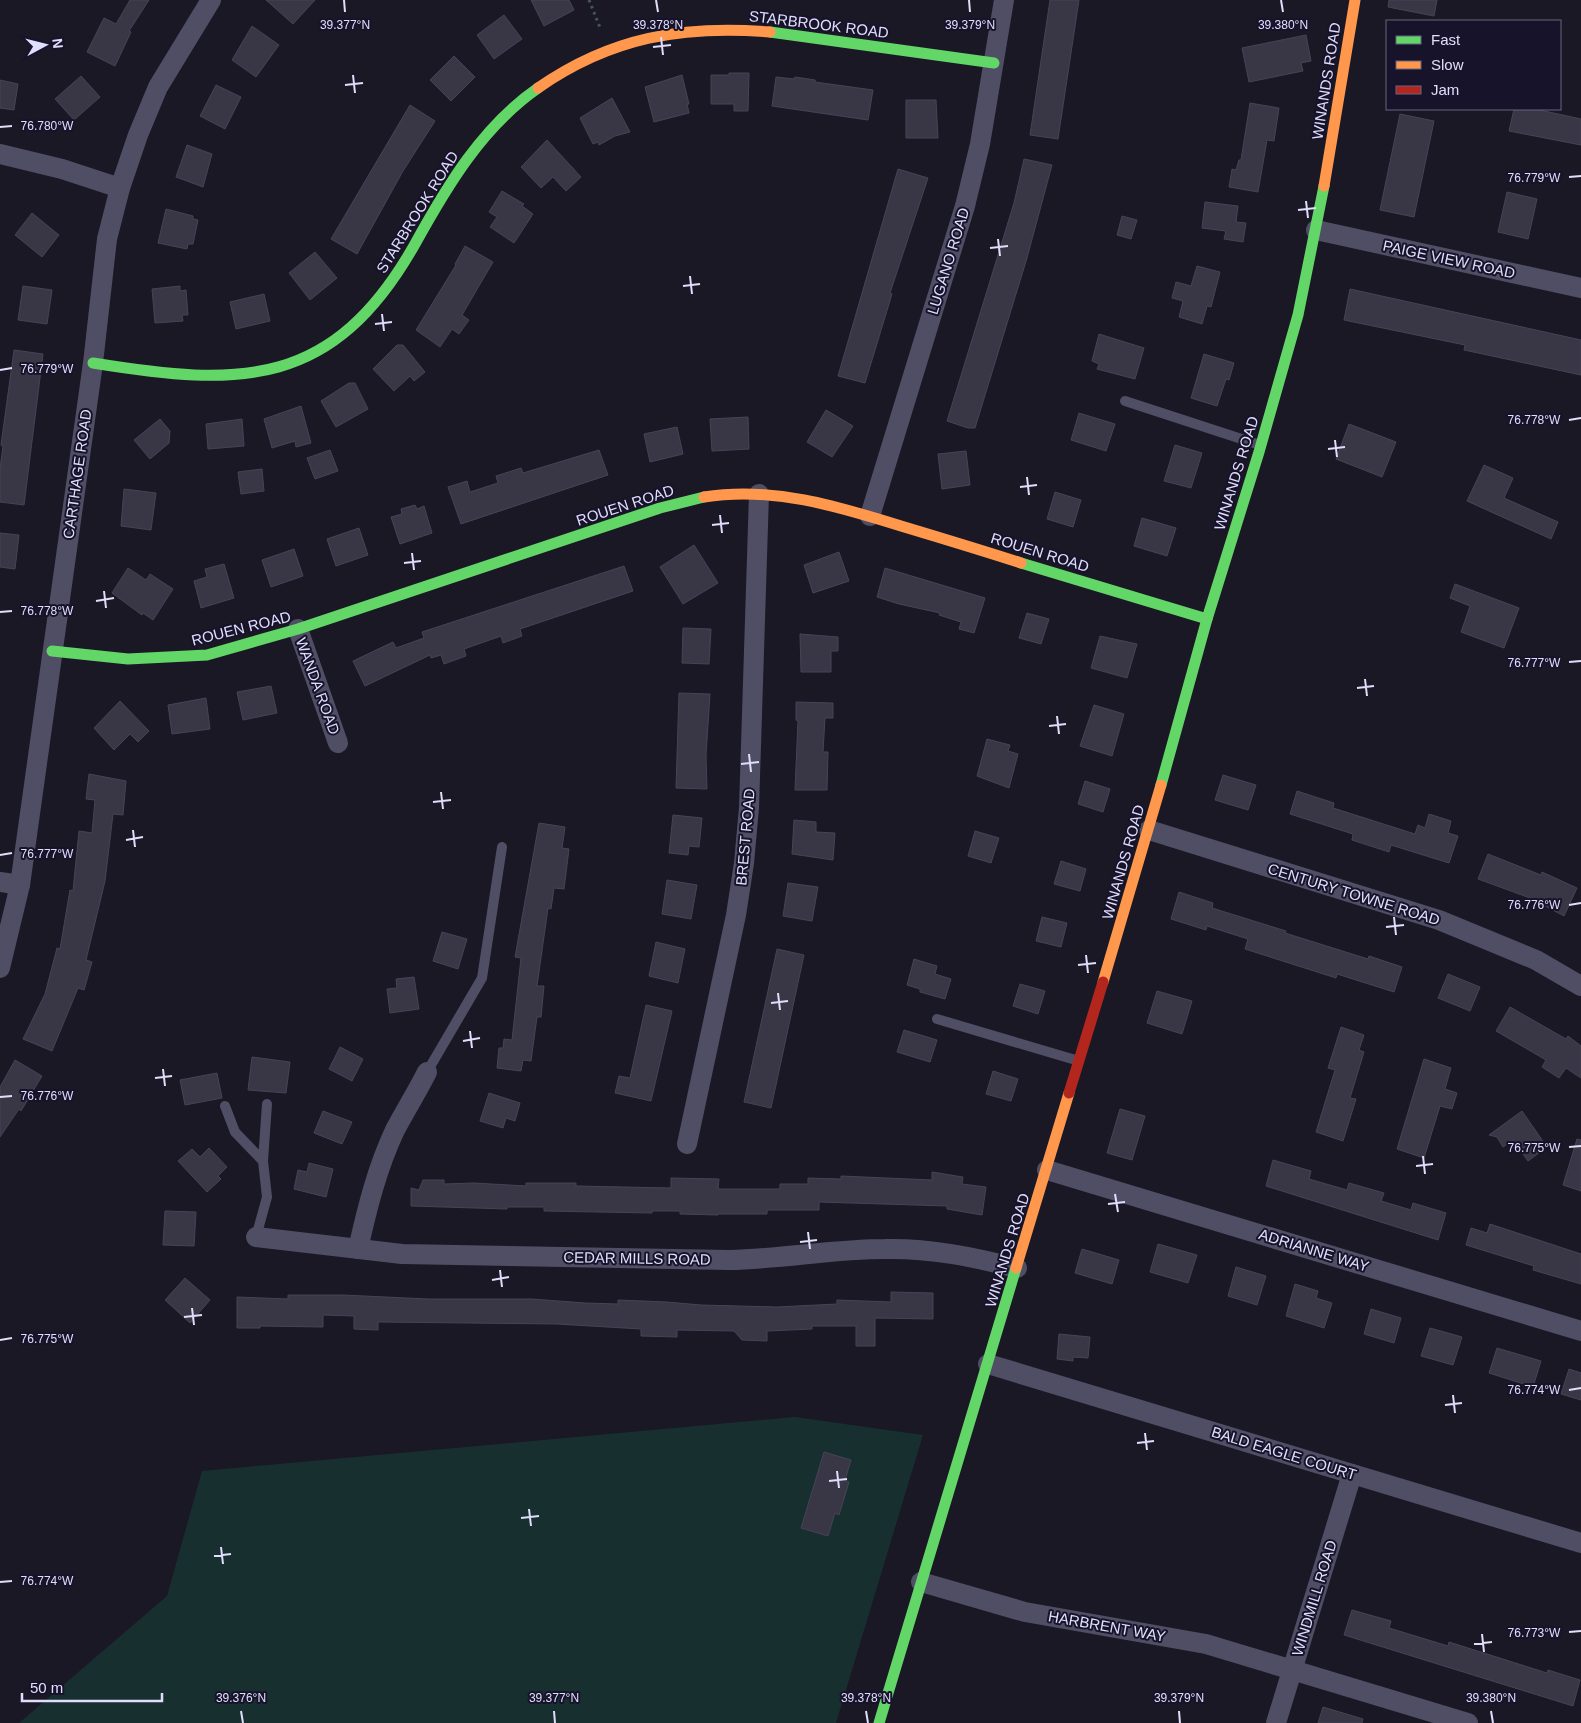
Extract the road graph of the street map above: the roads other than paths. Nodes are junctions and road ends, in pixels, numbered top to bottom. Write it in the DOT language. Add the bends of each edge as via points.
graph roads {
  1 [pos="211,0"];
  2 [pos="1004,0"];
  3 [pos="1355,0"];
  4 [pos="994,64"];
  5 [pos="0,154"];
  6 [pos="120,188"];
  7 [pos="1316,230"];
  8 [pos="1581,288"];
  9 [pos="93,363"];
  10 [pos="1124,401"];
  11 [pos="1261,446"];
  12 [pos="759,494"];
  13 [pos="870,516"];
  14 [pos="1207,619"];
  15 [pos="298,629"];
  16 [pos="52,651"];
  17 [pos="338,743"];
  18 [pos="1149,830"];
  19 [pos="502,847"];
  20 [pos="0,882"];
  21 [pos="20,885"];
  22 [pos="0,968"];
  23 [pos="1581,986"];
  24 [pos="937,1019"];
  25 [pos="1080,1061"];
  26 [pos="427,1072"];
  27 [pos="267,1104"];
  28 [pos="225,1106"];
  29 [pos="687,1144"];
  30 [pos="263,1161"];
  31 [pos="1047,1170"];
  32 [pos="256,1237"];
  33 [pos="358,1249"];
  34 [pos="1017,1268"];
  35 [pos="1581,1331"];
  36 [pos="988,1364"];
  37 [pos="1352,1474"];
  38 [pos="1581,1543"];
  39 [pos="922,1582"];
  40 [pos="1292,1670"];
  41 [pos="879,1723"];
  42 [pos="1276,1723"];
  43 [pos="1468,1723"];
  1 -- 6 [label="street, CARTHAGE ROAD" via="158,87"];
  2 -- 4 [label="street, LUGANO ROAD"];
  3 -- 7 [label="street, WINANDS ROAD"];
  4 -- 9 [label="street, STARBROOK ROAD" via="771,30 723,28 686,30 608,49 542,84 509,110 478,144 448,185 396,276 376,303 359,321 314,352 252,374 223,377 194,377"];
  4 -- 13 [label="street, LUGANO ROAD" via="965,206"];
  5 -- 6 [label="street"];
  6 -- 9 [label="street, CARTHAGE ROAD" via="107,239"];
  7 -- 8 [label="street, PAIGE VIEW ROAD"];
  7 -- 11 [label="street, WINANDS ROAD" via="1298,315"];
  9 -- 16 [label="street, CARTHAGE ROAD"];
  10 -- 11 [label="lane"];
  11 -- 14 [label="street, WINANDS ROAD"];
  12 -- 13 [label="street, ROUEN ROAD" via="826,503"];
  12 -- 15 [label="street, ROUEN ROAD" via="729,493 660,508"];
  12 -- 29 [label="street, BREST ROAD" via="749,808 744,863"];
  13 -- 14 [label="street, ROUEN ROAD"];
  14 -- 18 [label="street, WINANDS ROAD"];
  15 -- 16 [label="street, ROUEN ROAD" via="207,655 128,659"];
  15 -- 17 [label="street, WANDA ROAD"];
  16 -- 21 [label="street, CARTHAGE ROAD"];
  18 -- 23 [label="street, CENTURY TOWNE ROAD" via="1439,920 1536,960"];
  18 -- 25 [label="street, WINANDS ROAD"];
  19 -- 26 [label="lane" via="482,978"];
  20 -- 21 [label="street"];
  21 -- 22 [label="street, CARTHAGE ROAD"];
  24 -- 25 [label="lane"];
  25 -- 31 [label="street, WINANDS ROAD"];
  26 -- 33 [label="street" via="395,1131 379,1170"];
  27 -- 30 [label="lane"];
  28 -- 30 [label="lane" via="235,1132"];
  30 -- 32 [label="lane" via="267,1197"];
  31 -- 34 [label="street, WINANDS ROAD"];
  31 -- 35 [label="street, ADRIANNE WAY"];
  32 -- 33 [label="street, CEDAR MILLS ROAD"];
  33 -- 34 [label="street, CEDAR MILLS ROAD" via="402,1254 730,1260 887,1248 960,1254"];
  34 -- 36 [label="street, WINANDS ROAD"];
  36 -- 37 [label="street, BALD EAGLE COURT"];
  36 -- 39 [label="street, WINANDS ROAD"];
  37 -- 38 [label="street, BALD EAGLE COURT"];
  37 -- 40 [label="street, WINDMILL ROAD"];
  39 -- 40 [label="street, HARBRENT WAY" via="1026,1612 1206,1644"];
  39 -- 41 [label="street, WINANDS ROAD"];
  40 -- 42 [label="street, WINDMILL ROAD"];
  40 -- 43 [label="street, HARBRENT WAY"];
}
